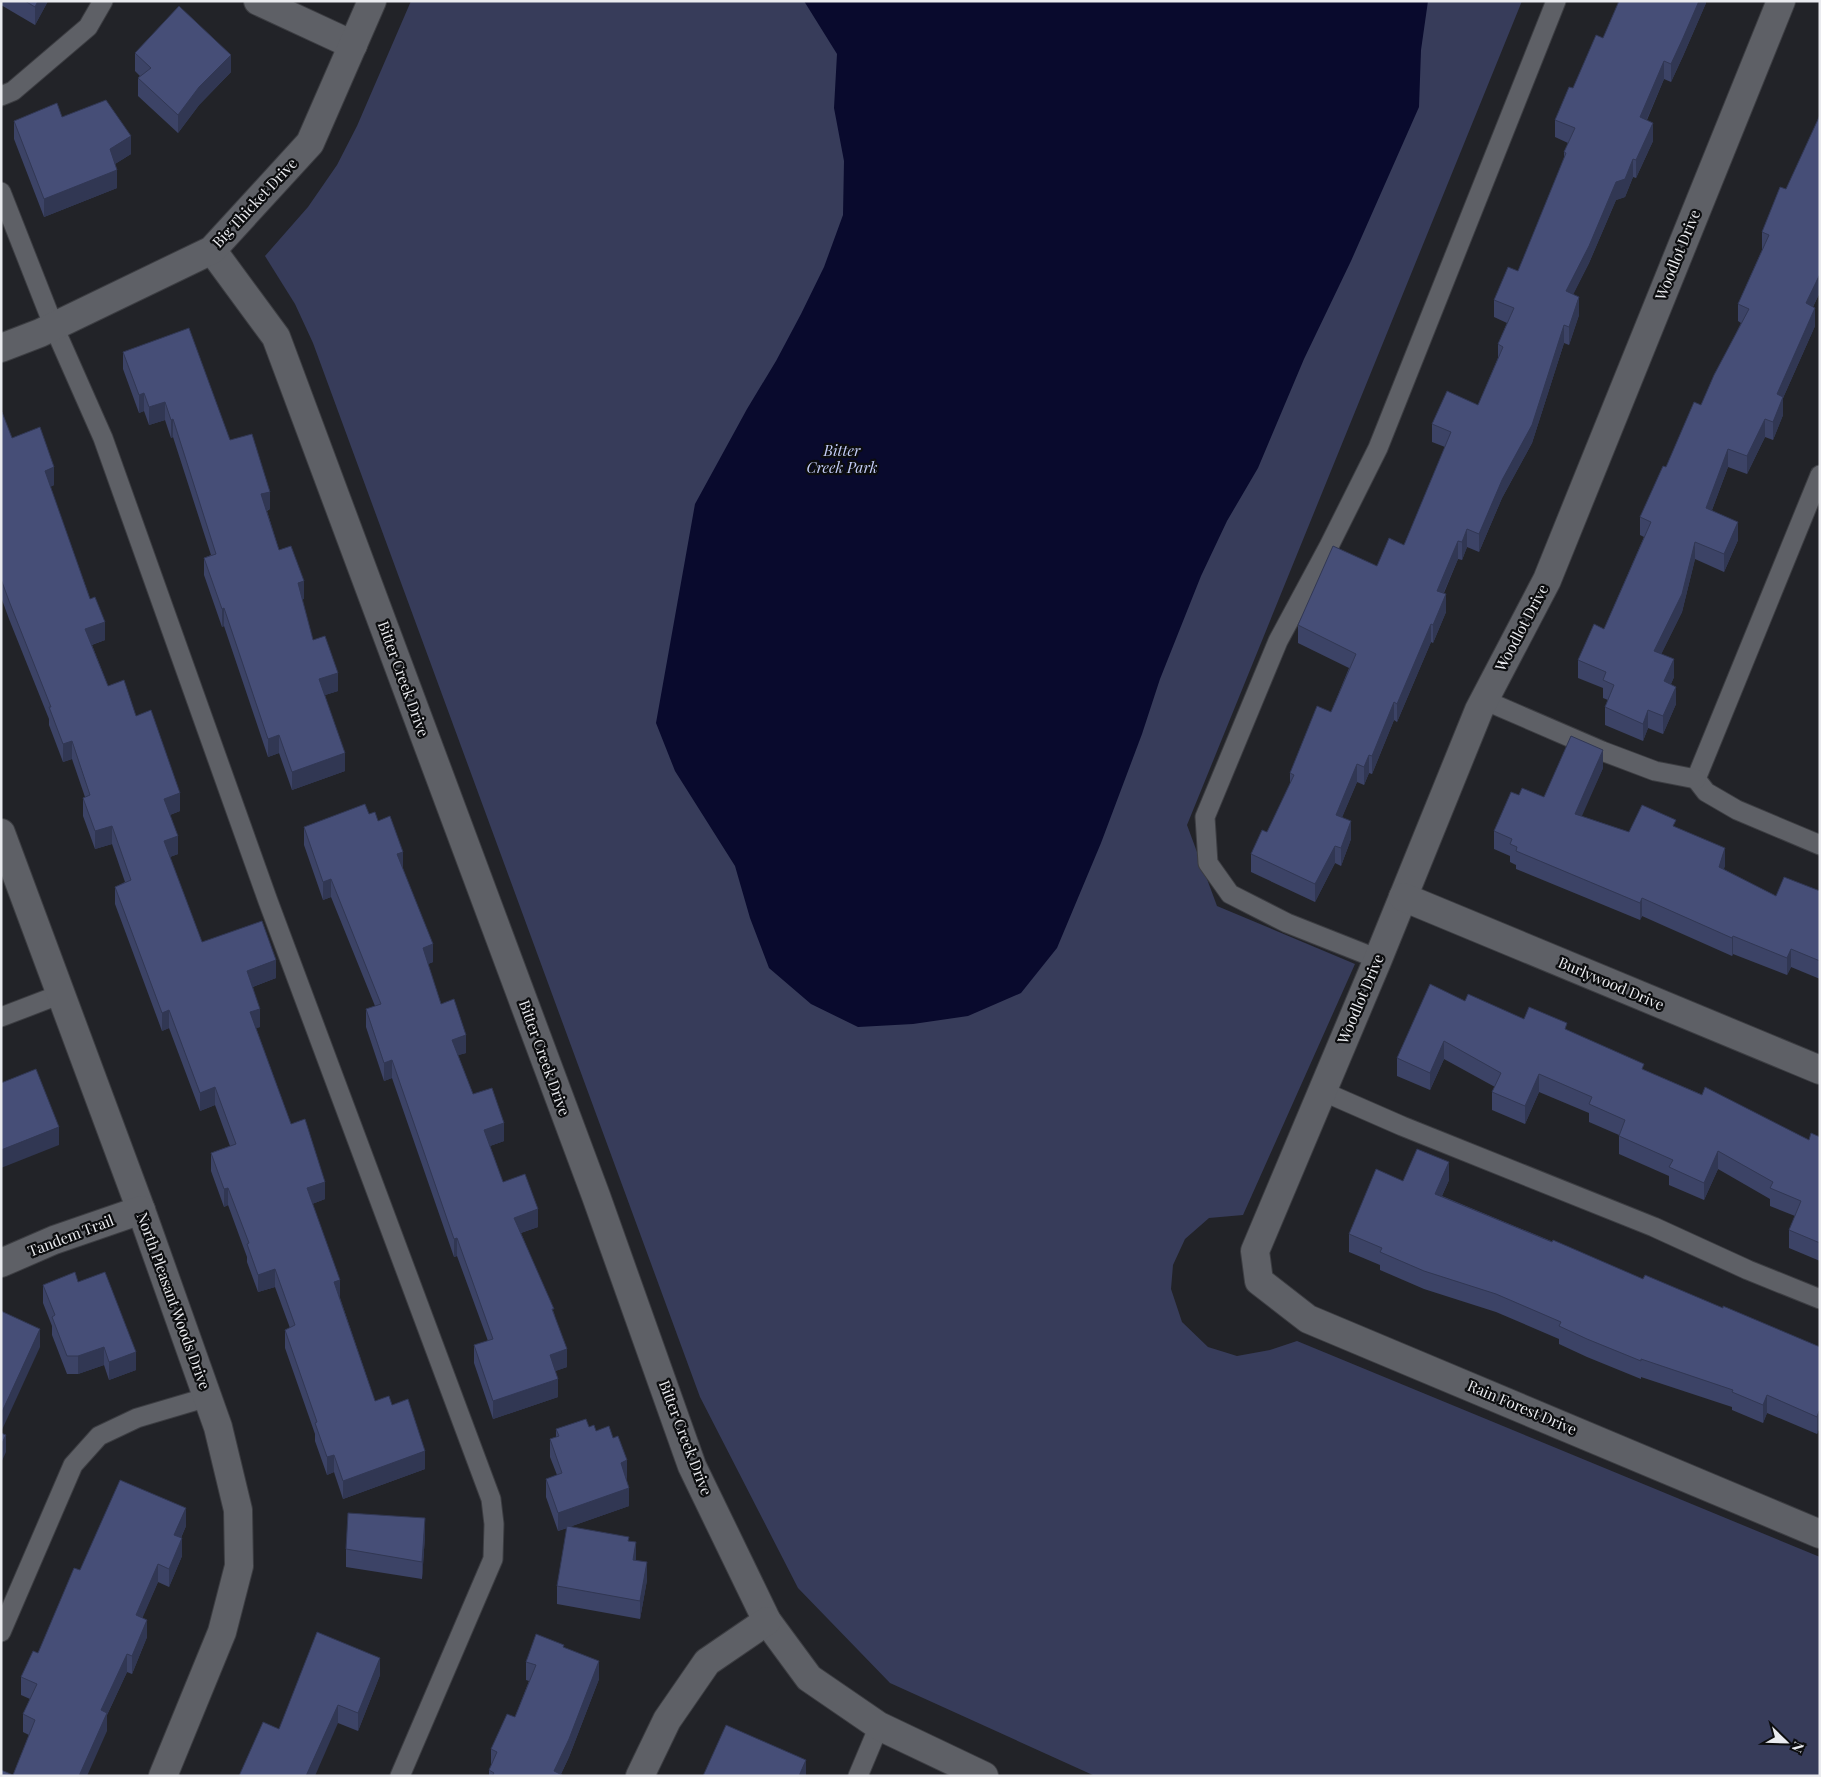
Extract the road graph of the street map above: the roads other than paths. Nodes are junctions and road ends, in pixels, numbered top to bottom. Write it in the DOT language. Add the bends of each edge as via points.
graph roads {
  1 [pos="103,1"];
  2 [pos="258,1"];
  3 [pos="372,1"];
  4 [pos="1556,1"];
  5 [pos="1781,1"];
  6 [pos="353,44"];
  7 [pos="1,96"];
  8 [pos="1,192"];
  9 [pos="212,250"];
  10 [pos="54,327"];
  11 [pos="1,348"];
  12 [pos="1820,475"];
  13 [pos="1484,700"];
  14 [pos="1696,779"];
  15 [pos="1,833"];
  16 [pos="1820,845"];
  17 [pos="1403,897"];
  18 [pos="1378,959"];
  19 [pos="61,994"];
  20 [pos="1,1017"];
  21 [pos="1820,1070"];
  22 [pos="1322,1091"];
  23 [pos="142,1210"];
  24 [pos="1255,1251"];
  25 [pos="1,1263"];
  26 [pos="1820,1299"];
  27 [pos="208,1397"];
  28 [pos="1820,1534"];
  29 [pos="767,1621"];
  30 [pos="1,1632"];
  31 [pos="879,1726"];
  32 [pos="163,1776"];
  33 [pos="400,1776"];
  34 [pos="640,1776"];
  35 [pos="858,1776"];
  36 [pos="984,1776"];
  1 -- 7 [label="lane" via="88,27 14,91"];
  2 -- 6 [label="street"];
  3 -- 6 [label="street, Big Thicket Drive"];
  4 -- 18 [label="lane" via="1378,448 1278,641 1205,817 1208,863 1230,894 1287,924"];
  5 -- 13 [label="street, Woodlot Drive" via="1547,580"];
  6 -- 9 [label="street, Big Thicket Drive" via="310,143"];
  8 -- 10 [label="lane"];
  9 -- 10 [label="street, Big Thicket Drive"];
  9 -- 29 [label="street, Bitter Creek Drive" via="276,337 596,1196 692,1466"];
  10 -- 11 [label="street, Big Thicket Drive"];
  10 -- 33 [label="lane" via="103,438 268,901 491,1499 493,1559"];
  12 -- 14 [label="lane"];
  13 -- 14 [label="lane" via="1646,768"];
  13 -- 17 [label="street, Woodlot Drive"];
  14 -- 16 [label="lane" via="1706,792 1737,810"];
  15 -- 19 [label="street, North Pleasant Woods Drive"];
  17 -- 18 [label="street, Woodlot Drive"];
  17 -- 21 [label="street, Burlywood Drive"];
  18 -- 22 [label="street, Woodlot Drive"];
  19 -- 20 [label="lane"];
  19 -- 23 [label="street, North Pleasant Woods Drive"];
  22 -- 24 [label="street, Woodlot Drive"];
  22 -- 26 [label="lane"];
  23 -- 25 [label="street, Tandem Trail" via="54,1240"];
  23 -- 27 [label="street, North Pleasant Woods Drive"];
  24 -- 28 [label="street, Rain Forest Drive" via="1259,1281 1308,1319"];
  27 -- 30 [label="lane" via="137,1418 99,1436 73,1466"];
  27 -- 32 [label="street, North Pleasant Woods Drive" via="238,1510 239,1566 222,1632"];
  29 -- 31 [label="street, Bitter Creek Drive" via="810,1678"];
  29 -- 34 [label="street" via="707,1662 667,1720"];
  31 -- 35 [label="lane"];
  31 -- 36 [label="street, Bitter Creek Drive"];
}
